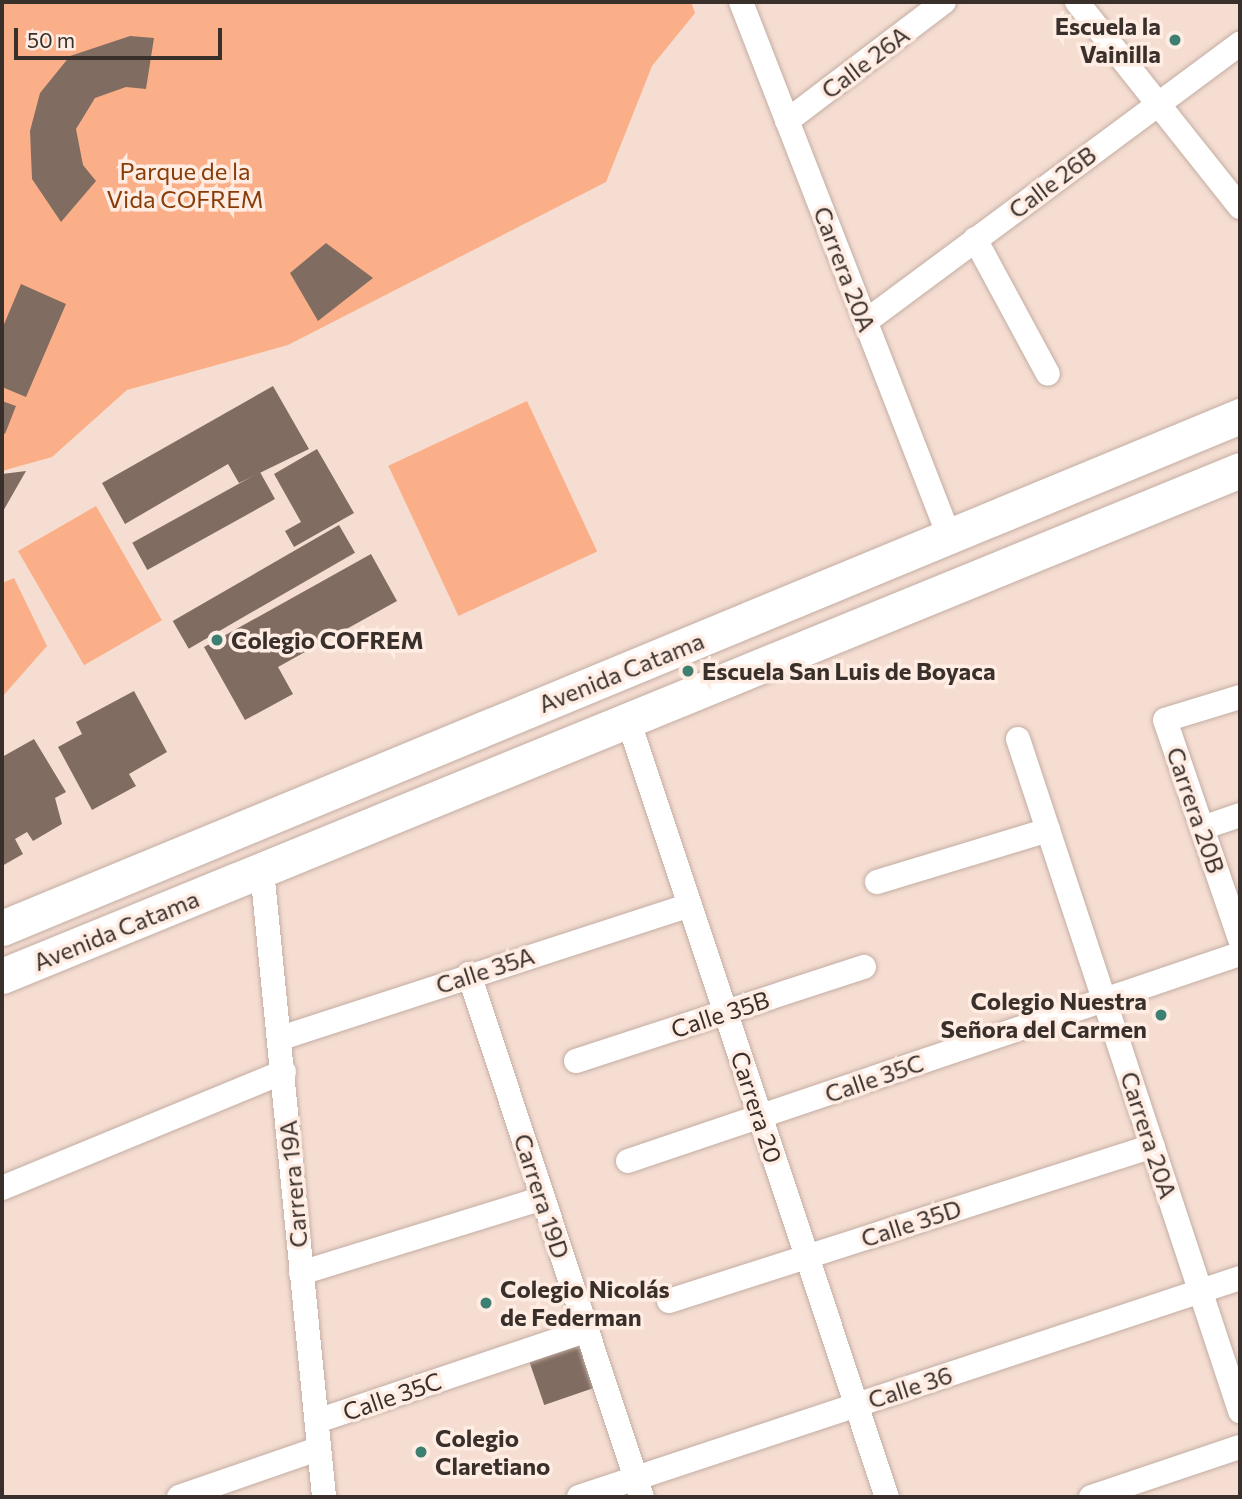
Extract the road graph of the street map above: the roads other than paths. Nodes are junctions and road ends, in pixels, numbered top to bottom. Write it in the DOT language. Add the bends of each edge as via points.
graph roads {
  1 [pos="741,2"];
  2 [pos="944,2"];
  3 [pos="1077,2"];
  4 [pos="1240,43"];
  5 [pos="1157,104"];
  6 [pos="787,121"];
  7 [pos="1240,207"];
  8 [pos="975,239"];
  9 [pos="865,321"];
  10 [pos="1048,374"];
  11 [pos="1240,416"];
  12 [pos="1240,470"];
  13 [pos="949,536"];
  14 [pos="1240,697"];
  15 [pos="627,716"];
  16 [pos="1018,739"];
  17 [pos="1240,815"];
  18 [pos="1202,828"];
  19 [pos="1048,830"];
  20 [pos="262,870"];
  21 [pos="877,882"];
  22 [pos="690,905"];
  23 [pos="2,928"];
  24 [pos="1240,939"];
  25 [pos="1240,954"];
  26 [pos="864,967"];
  27 [pos="469,974"];
  28 [pos="2,976"];
  29 [pos="1105,1000"];
  30 [pos="726,1012"];
  31 [pos="281,1038"];
  32 [pos="576,1061"];
  33 [pos="284,1072"];
  34 [pos="760,1116"];
  35 [pos="1153,1146"];
  36 [pos="628,1161"];
  37 [pos="2,1188"];
  38 [pos="543,1198"];
  39 [pos="807,1256"];
  40 [pos="301,1273"];
  41 [pos="1240,1278"];
  42 [pos="1201,1291"];
  43 [pos="669,1301"];
  44 [pos="587,1330"];
  45 [pos="857,1405"];
  46 [pos="1240,1411"];
  47 [pos="317,1421"];
  48 [pos="1240,1447"];
  49 [pos="318,1449"];
  50 [pos="639,1488"];
  51 [pos="179,1497"];
  52 [pos="324,1497"];
  53 [pos="579,1497"];
  54 [pos="887,1497"];
  55 [pos="1091,1497"];
  1 -- 6 [label="street, Carrera 20A"];
  2 -- 6 [label="street, Calle 26A"];
  3 -- 5 [label="street"];
  4 -- 5 [label="street, Calle 26B"];
  5 -- 7 [label="street"];
  5 -- 8 [label="street, Calle 26B"];
  6 -- 9 [label="street, Carrera 20A"];
  8 -- 9 [label="street, Calle 26B"];
  8 -- 10 [label="street"];
  9 -- 13 [label="street, Carrera 20A"];
  11 -- 13 [label="main road, Avenida Catama"];
  12 -- 15 [label="main road, Avenida Catama"];
  13 -- 23 [label="main road, Avenida Catama"];
  14 -- 18 [label="street, Carrera 20B" via="1165,720"];
  15 -- 20 [label="main road, Avenida Catama"];
  15 -- 22 [label="street, Carrera 20"];
  16 -- 19 [label="street, Carrera 20A"];
  17 -- 18 [label="street"];
  18 -- 24 [label="street, Carrera 20B"];
  19 -- 21 [label="street"];
  19 -- 29 [label="street, Carrera 20A"];
  20 -- 28 [label="main road, Avenida Catama"];
  20 -- 31 [label="street, Carrera 19A"];
  22 -- 27 [label="street, Calle 35A"];
  22 -- 30 [label="street, Carrera 20"];
  25 -- 29 [label="street, Calle 35C"];
  26 -- 30 [label="street, Calle 35B"];
  27 -- 31 [label="street, Calle 35A"];
  27 -- 38 [label="street, Carrera 19D"];
  29 -- 34 [label="street, Calle 35C"];
  29 -- 35 [label="street, Carrera 20A"];
  30 -- 32 [label="street, Calle 35B"];
  30 -- 34 [label="street, Carrera 20"];
  31 -- 33 [label="street, Carrera 19A"];
  33 -- 37 [label="street"];
  33 -- 40 [label="street, Carrera 19A"];
  34 -- 36 [label="street, Calle 35C"];
  34 -- 39 [label="street, Carrera 20"];
  35 -- 39 [label="street, Calle 35D"];
  35 -- 42 [label="street, Carrera 20A"];
  38 -- 40 [label="street"];
  38 -- 44 [label="street, Carrera 19D"];
  39 -- 43 [label="street, Calle 35D"];
  39 -- 45 [label="street, Carrera 20"];
  40 -- 47 [label="street, Carrera 19A"];
  41 -- 42 [label="street, Calle 36"];
  42 -- 45 [label="street, Calle 36"];
  42 -- 46 [label="street, Carrera 20A"];
  44 -- 47 [label="street, Calle 35C"];
  44 -- 50 [label="street, Carrera 19D"];
  45 -- 50 [label="street, Calle 36"];
  45 -- 54 [label="street, Carrera 20"];
  47 -- 49 [label="street, Carrera 19A"];
  48 -- 55 [label="street"];
  49 -- 51 [label="street"];
  49 -- 52 [label="street, Carrera 19A"];
  50 -- 53 [label="street, Calle 36"];
}
